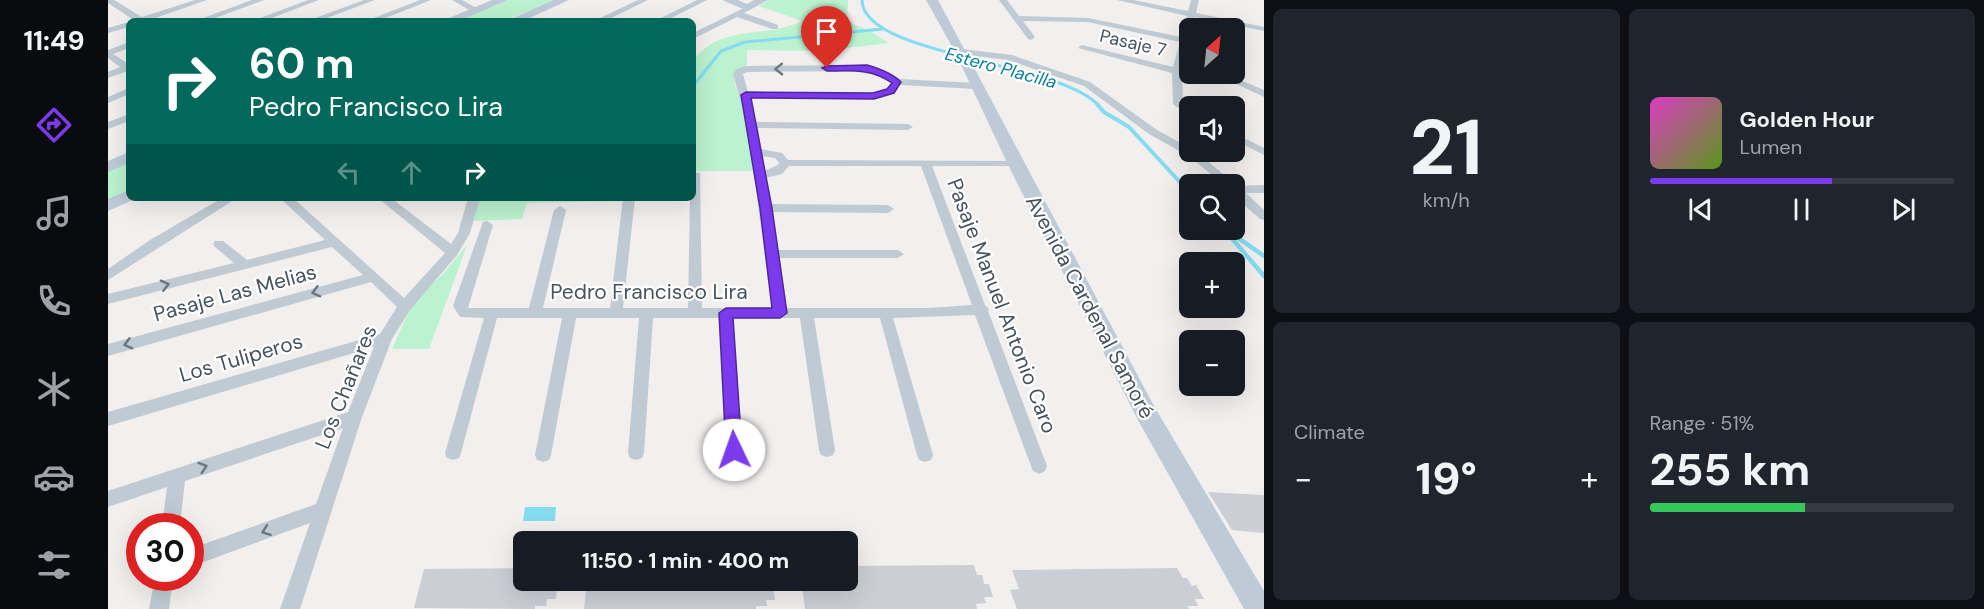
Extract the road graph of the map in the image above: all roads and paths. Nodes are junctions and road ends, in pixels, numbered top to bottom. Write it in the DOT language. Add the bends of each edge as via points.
graph roads {
  1 [pos="109,0"];
  2 [pos="177,0"];
  3 [pos="203,0"];
  4 [pos="260,0"];
  5 [pos="315,0"];
  6 [pos="371,0"];
  7 [pos="427,0"];
  8 [pos="456,0"];
  9 [pos="501,0"];
  10 [pos="563,0"];
  11 [pos="644,0"];
  12 [pos="704,0"];
  13 [pos="728,0"];
  14 [pos="762,0"];
  15 [pos="932,0"];
  16 [pos="1004,0"];
  17 [pos="1126,0"];
  18 [pos="1195,0"];
  19 [pos="187,5"];
  20 [pos="476,10"];
  21 [pos="743,11"];
  22 [pos="1190,14"];
  23 [pos="136,18"];
  24 [pos="149,18"];
  25 [pos="208,18"];
  26 [pos="264,18"];
  27 [pos="320,18"];
  28 [pos="378,18"];
  29 [pos="456,18"];
  30 [pos="520,18"];
  31 [pos="605,18"];
  32 [pos="665,18"];
  33 [pos="1017,18"];
  34 [pos="1189,18"];
  35 [pos="126,25"];
  36 [pos="775,27"];
  37 [pos="1264,29"];
  38 [pos="108,32"];
  39 [pos="696,34"];
  40 [pos="1031,37"];
  41 [pos="1179,39"];
  42 [pos="126,46"];
  43 [pos="1082,48"];
  44 [pos="961,52"];
  45 [pos="108,53"];
  46 [pos="1179,66"];
  47 [pos="126,67"];
  48 [pos="126,70"];
  49 [pos="1177,70"];
  50 [pos="108,75"];
  51 [pos="974,78"];
  52 [pos="897,82"];
  53 [pos="1242,84"];
  54 [pos="126,92"];
  55 [pos="1264,94"];
  56 [pos="746,95"];
  57 [pos="108,100"];
  58 [pos="1179,105"];
  59 [pos="126,118"];
  60 [pos="752,125"];
  61 [pos="108,126"];
  62 [pos="908,127"];
  63 [pos="1245,142"];
  64 [pos="757,152"];
  65 [pos="1264,152"];
  66 [pos="126,158"];
  67 [pos="925,162"];
  68 [pos="785,163"];
  69 [pos="108,167"];
  70 [pos="1017,167"];
  71 [pos="1217,174"];
  72 [pos="760,175"];
  73 [pos="1264,189"];
  74 [pos="1245,190"];
  75 [pos="126,197"];
  76 [pos="1245,199"];
  77 [pos="226,201"];
  78 [pos="289,201"];
  79 [pos="388,201"];
  80 [pos="473,201"];
  81 [pos="630,201"];
  82 [pos="696,201"];
  83 [pos="108,206"];
  84 [pos="766,208"];
  85 [pos="888,209"];
  86 [pos="560,210"];
  87 [pos="1264,216"];
  88 [pos="487,225"];
  89 [pos="334,242"];
  90 [pos="219,244"];
  91 [pos="453,252"];
  92 [pos="772,254"];
  93 [pos="898,254"];
  94 [pos="245,265"];
  95 [pos="108,275"];
  96 [pos="373,277"];
  97 [pos="108,299"];
  98 [pos="405,306"];
  99 [pos="982,309"];
  100 [pos="492,313"];
  101 [pos="535,313"];
  102 [pos="570,313"];
  103 [pos="615,313"];
  104 [pos="646,313"];
  105 [pos="695,313"];
  106 [pos="726,313"];
  107 [pos="780,313"];
  108 [pos="806,313"];
  109 [pos="885,313"];
  110 [pos="385,338"];
  111 [pos="108,350"];
  112 [pos="354,417"];
  113 [pos="108,419"];
  114 [pos="734,450"];
  115 [pos="827,450"];
  116 [pos="453,453"];
  117 [pos="636,453"];
  118 [pos="543,455"];
  119 [pos="925,455"];
  120 [pos="1039,465"];
  121 [pos="177,476"];
  122 [pos="108,499"];
  123 [pos="321,511"];
  124 [pos="173,513"];
  125 [pos="204,553"];
  126 [pos="162,591"];
  127 [pos="159,609"];
  128 [pos="290,609"];
  129 [pos="1259,609"];
  1 -- 23 [label="street"];
  2 -- 19 [label="street"];
  3 -- 19 [label="street"];
  4 -- 25 [label="street"];
  5 -- 26 [label="street"];
  6 -- 27 [label="street"];
  7 -- 28 [label="street"];
  8 -- 20 [label="street"];
  9 -- 20 [label="main road"];
  10 -- 30 [label="main road"];
  11 -- 31 [label="street"];
  12 -- 32 [label="street"];
  13 -- 21 [label="main road"];
  14 -- 21 [label="main road"];
  15 -- 44 [label="main road, Avenida Cardenal Samoré"];
  16 -- 33 [label="street"];
  17 -- 22 [label="street"];
  18 -- 22 [label="street"];
  19 -- 24 [label="street"];
  20 -- 29 [label="main road"];
  21 -- 36 [label="street"];
  21 -- 39 [label="street"];
  22 -- 34 [label="street"];
  22 -- 37 [label="street"];
  33 -- 40 [label="street"];
  33 -- 41 [label="street" via="1088,20"];
  35 -- 38 [label="street"];
  42 -- 45 [label="street"];
  43 -- 49 [label="street, Pasaje 7"];
  44 -- 51 [label="main road, Avenida Cardenal Samoré"];
  44 -- 71 [label="street" via="1009,57 1087,84"];
  45 -- 47 [label="street"];
  46 -- 49 [label="street"];
  48 -- 50 [label="street"];
  49 -- 58 [label="street"];
  51 -- 52 [label="street"];
  51 -- 70 [label="main road, Avenida Cardenal Samoré"];
  52 -- 56 [label="street" via="890,91 874,96"];
  52 -- 56 [label="street, one-way" via="867,68 740,71"];
  53 -- 55 [label="street"];
  54 -- 57 [label="street"];
  56 -- 60 [label="street"];
  59 -- 61 [label="street"];
  60 -- 62 [label="street"];
  60 -- 64 [label="street"];
  63 -- 65 [label="street"];
  64 -- 68 [label="street" via="778,155"];
  64 -- 72 [label="street"];
  66 -- 69 [label="main road"];
  67 -- 68 [label="street"];
  67 -- 70 [label="street" via="963,170"];
  67 -- 99 [label="street, Pasaje Manuel Antonio Caro"];
  68 -- 72 [label="street" via="778,172"];
  70 -- 129 [label="main road, Avenida Cardenal Samoré" via="1146,413"];
  72 -- 84 [label="street"];
  73 -- 74 [label="street"];
  75 -- 83 [label="main road"];
  76 -- 87 [label="street"];
  77 -- 95 [label="street"];
  78 -- 89 [label="street"];
  79 -- 91 [label="street"];
  80 -- 91 [label="street, Los Chañares" via="464,233"];
  81 -- 103 [label="street"];
  82 -- 105 [label="street"];
  84 -- 85 [label="street"];
  84 -- 92 [label="street"];
  86 -- 101 [label="street"];
  88 -- 100 [label="street, Pedro Francisco Lira" via="460,306 465,313"];
  89 -- 94 [label="street"];
  89 -- 96 [label="street"];
  90 -- 94 [label="street"];
  91 -- 98 [label="street, Los Chañares"];
  92 -- 93 [label="street"];
  92 -- 107 [label="street"];
  97 -- 94 [label="street, one-way"];
  96 -- 98 [label="street"];
  96 -- 111 [label="street, Pasaje Las Melias, one-way"];
  98 -- 110 [label="street, Los Chañares"];
  99 -- 109 [label="street, Pedro Francisco Lira"];
  99 -- 120 [label="street, Pasaje Manuel Antonio Caro"];
  100 -- 101 [label="street, Pedro Francisco Lira"];
  100 -- 116 [label="street"];
  101 -- 102 [label="street, Pedro Francisco Lira"];
  102 -- 103 [label="street, Pedro Francisco Lira"];
  102 -- 118 [label="street"];
  103 -- 104 [label="street, Pedro Francisco Lira"];
  104 -- 105 [label="street, Pedro Francisco Lira"];
  104 -- 117 [label="street"];
  105 -- 106 [label="street, Pedro Francisco Lira"];
  106 -- 107 [label="street, Pedro Francisco Lira"];
  106 -- 114 [label="street"];
  107 -- 108 [label="street, Pedro Francisco Lira"];
  108 -- 109 [label="street, Pedro Francisco Lira"];
  108 -- 115 [label="street"];
  109 -- 119 [label="street"];
  110 -- 112 [label="street, Los Chañares"];
  110 -- 113 [label="street, Los Tuliperos"];
  121 -- 112 [label="street, one-way"];
  112 -- 123 [label="street, Los Chañares"];
  121 -- 122 [label="street"];
  121 -- 124 [label="street"];
  123 -- 125 [label="street, one-way"];
  123 -- 128 [label="street, Los Chañares"];
  126 -- 127 [label="street"];
}
